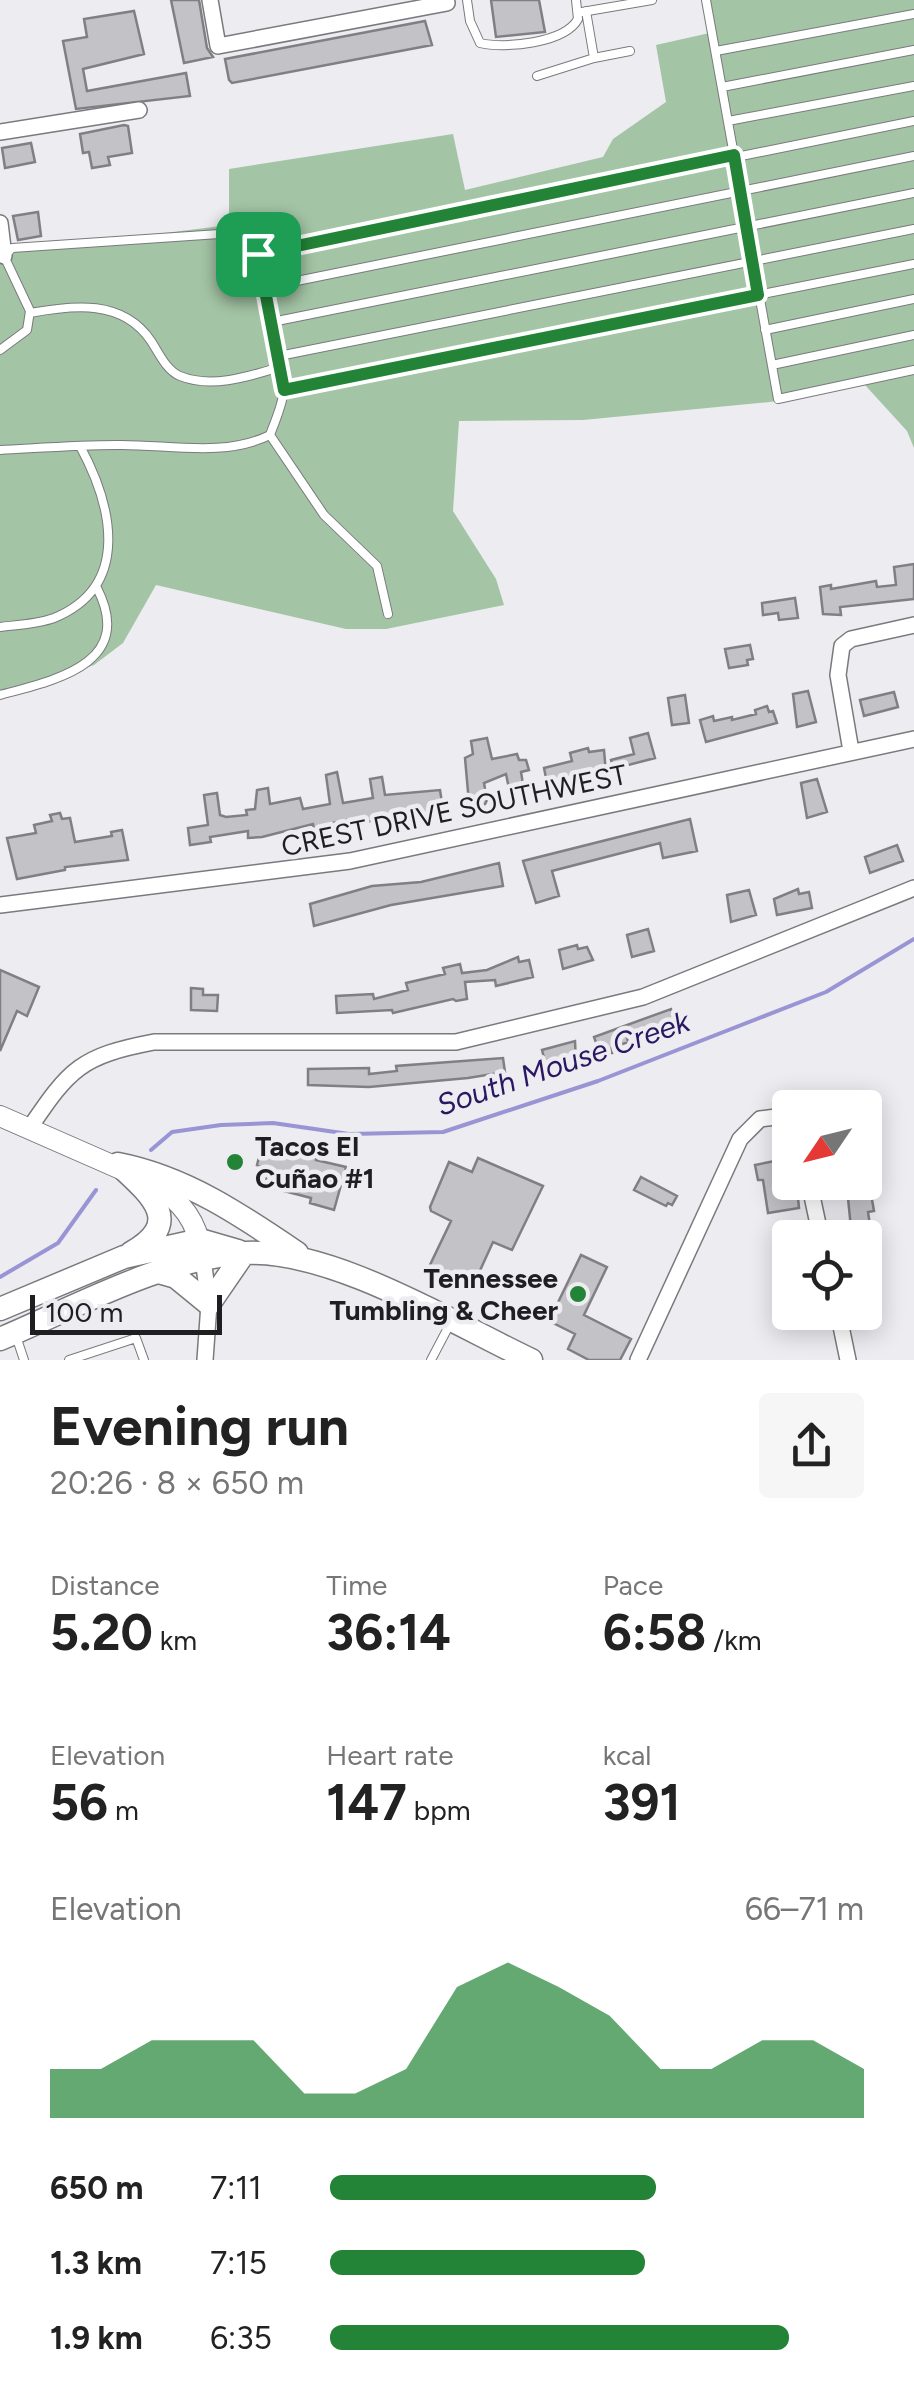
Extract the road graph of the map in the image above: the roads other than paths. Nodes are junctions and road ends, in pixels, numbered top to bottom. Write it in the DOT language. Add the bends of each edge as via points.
graph roads {
  1 [pos="210,0"];
  2 [pos="468,0"];
  3 [pos="576,0"];
  4 [pos="648,0"];
  5 [pos="706,0"];
  6 [pos="447,2"];
  7 [pos="582,12"];
  8 [pos="914,14"];
  9 [pos="630,50"];
  10 [pos="914,50"];
  11 [pos="716,51"];
  12 [pos="594,58"];
  13 [pos="538,76"];
  14 [pos="722,86"];
  15 [pos="914,86"];
  16 [pos="139,110"];
  17 [pos="728,121"];
  18 [pos="914,121"];
  19 [pos="0,132"];
  20 [pos="734,155"];
  21 [pos="914,156"];
  22 [pos="740,190"];
  23 [pos="914,193"];
  24 [pos="0,224"];
  25 [pos="746,224"];
  26 [pos="914,230"];
  27 [pos="258,254"];
  28 [pos="2,258"];
  29 [pos="753,260"];
  30 [pos="914,264"];
  31 [pos="266,287"];
  32 [pos="758,295"];
  33 [pos="914,299"];
  34 [pos="30,313"];
  35 [pos="272,322"];
  36 [pos="765,330"];
  37 [pos="914,334"];
  38 [pos="0,350"];
  39 [pos="278,356"];
  40 [pos="772,366"];
  41 [pos="280,367"];
  42 [pos="914,370"];
  43 [pos="284,390"];
  44 [pos="270,435"];
  45 [pos="80,446"];
  46 [pos="0,450"];
  47 [pos="97,588"];
  48 [pos="388,614"];
  49 [pos="914,625"];
  50 [pos="0,627"];
  51 [pos="0,695"];
  52 [pos="914,739"];
  53 [pos="852,751"];
  54 [pos="908,891"];
  55 [pos="0,905"];
  56 [pos="914,909"];
  57 [pos="0,1116"];
  58 [pos="772,1117"];
  59 [pos="29,1129"];
  60 [pos="118,1164"];
  61 [pos="202,1250"];
  62 [pos="244,1253"];
  63 [pos="124,1257"];
  64 [pos="307,1260"];
  65 [pos="162,1273"];
  66 [pos="209,1304"];
  67 [pos="0,1309"];
  68 [pos="451,1322"];
  69 [pos="842,1330"];
  70 [pos="8,1336"];
  71 [pos="24,1360"];
  72 [pos="69,1360"];
  73 [pos="144,1360"];
  74 [pos="205,1360"];
  75 [pos="431,1360"];
  76 [pos="532,1360"];
  77 [pos="638,1360"];
  78 [pos="848,1360"];
  1 -- 6 [label="street" via="218,46"];
  2 -- 7 [label="lane" via="474,34 491,46 572,29"];
  3 -- 7 [label="lane"];
  4 -- 7 [label="lane"];
  5 -- 11 [label="lane"];
  7 -- 12 [label="lane"];
  8 -- 11 [label="lane"];
  9 -- 12 [label="lane"];
  10 -- 14 [label="lane"];
  11 -- 14 [label="lane"];
  12 -- 13 [label="lane"];
  14 -- 17 [label="lane"];
  15 -- 17 [label="lane"];
  16 -- 19 [label="street"];
  17 -- 20 [label="lane"];
  18 -- 20 [label="lane"];
  20 -- 22 [label="lane"];
  20 -- 27 [label="lane"];
  21 -- 22 [label="lane"];
  22 -- 25 [label="lane"];
  22 -- 31 [label="lane"];
  23 -- 25 [label="lane"];
  24 -- 28 [label="street"];
  25 -- 29 [label="lane"];
  25 -- 35 [label="lane"];
  26 -- 29 [label="lane"];
  27 -- 28 [label="lane" via="249,232 236,230 12,248"];
  27 -- 31 [label="lane"];
  28 -- 34 [label="lane"];
  29 -- 32 [label="lane"];
  29 -- 39 [label="lane"];
  30 -- 32 [label="lane"];
  31 -- 35 [label="lane"];
  32 -- 36 [label="lane"];
  32 -- 43 [label="lane"];
  33 -- 36 [label="lane"];
  34 -- 38 [label="lane" via="27,330"];
  34 -- 41 [label="lane" via="82,306 130,318 179,376 235,380"];
  35 -- 39 [label="lane"];
  36 -- 40 [label="lane"];
  37 -- 40 [label="lane"];
  39 -- 41 [label="lane"];
  40 -- 42 [label="lane" via="778,399"];
  41 -- 43 [label="lane"];
  43 -- 44 [label="lane"];
  44 -- 45 [label="lane" via="233,447"];
  44 -- 48 [label="lane" via="324,515 377,566"];
  45 -- 46 [label="lane"];
  45 -- 47 [label="lane" via="108,514"];
  47 -- 50 [label="lane" via="51,619"];
  47 -- 51 [label="lane" via="107,624 98,655"];
  49 -- 53 [label="street" via="842,646 838,675"];
  52 -- 53 [label="street, CREST DRIVE SOUTHWEST"];
  53 -- 55 [label="street, CREST DRIVE SOUTHWEST" via="350,861"];
  54 -- 56 [label="street"];
  54 -- 59 [label="street" via="644,997 456,1042 154,1042 110,1050 60,1082"];
  57 -- 59 [label="main road"];
  58 -- 77 [label="street" via="760,1118 740,1139"];
  59 -- 60 [label="main road"];
  60 -- 61 [label="main road" via="176,1198 194,1220"];
  60 -- 63 [label="main road" via="150,1193 160,1216 150,1242"];
  60 -- 64 [label="main road" via="149,1170 225,1204"];
  61 -- 62 [label="main road"];
  61 -- 63 [label="main road"];
  61 -- 65 [label="main road"];
  61 -- 66 [label="street"];
  62 -- 64 [label="main road"];
  62 -- 66 [label="main road"];
  63 -- 67 [label="main road"];
  64 -- 68 [label="main road"];
  65 -- 66 [label="main road"];
  65 -- 70 [label="main road"];
  66 -- 74 [label="street"];
  68 -- 75 [label="lane"];
  68 -- 76 [label="main road"];
  69 -- 78 [label="street"];
  70 -- 71 [label="lane"];
  72 -- 73 [label="lane" via="136,1338"];
}
